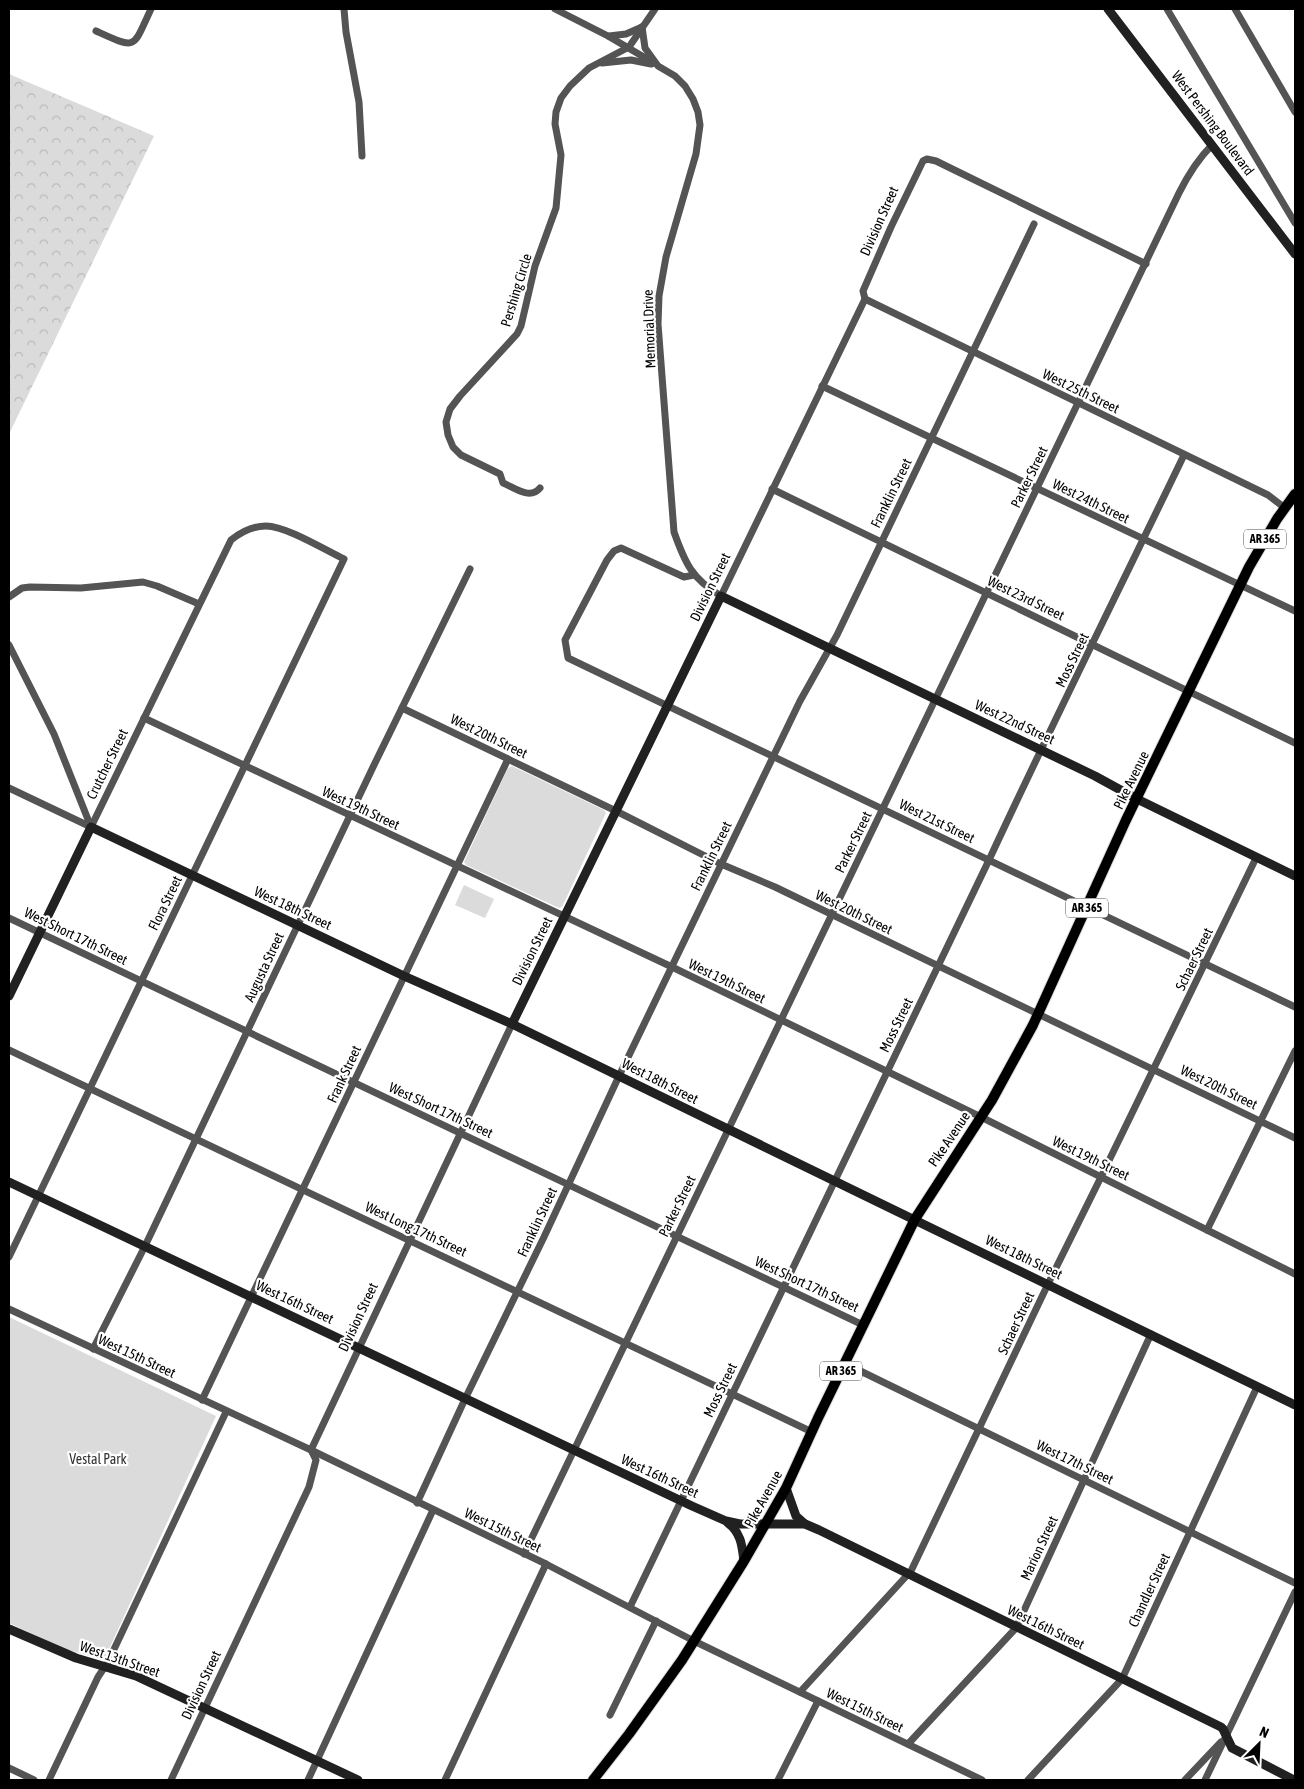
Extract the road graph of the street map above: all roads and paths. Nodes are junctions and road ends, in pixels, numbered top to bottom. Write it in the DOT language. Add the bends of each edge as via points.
graph roads {
  1 [pos="151,9"];
  2 [pos="344,9"];
  3 [pos="555,9"];
  4 [pos="655,9"];
  5 [pos="1108,9"];
  6 [pos="1167,9"];
  7 [pos="1235,9"];
  8 [pos="642,27"];
  9 [pos="96,31"];
  10 [pos="608,36"];
  11 [pos="629,47"];
  12 [pos="594,65"];
  13 [pos="658,66"];
  14 [pos="1295,112"];
  15 [pos="1212,145"];
  16 [pos="362,156"];
  17 [pos="1295,223"];
  18 [pos="1034,224"];
  19 [pos="1295,254"];
  20 [pos="1146,264"];
  21 [pos="865,299"];
  22 [pos="973,352"];
  23 [pos="822,386"];
  24 [pos="1079,403"];
  25 [pos="931,438"];
  26 [pos="1184,455"];
  27 [pos="540,488"];
  28 [pos="772,489"];
  29 [pos="1037,489"];
  30 [pos="1295,494"];
  31 [pos="1285,508"];
  32 [pos="1143,540"];
  33 [pos="881,542"];
  34 [pos="228,543"];
  35 [pos="470,569"];
  36 [pos="694,575"];
  37 [pos="1240,586"];
  38 [pos="987,593"];
  39 [pos="721,596"];
  40 [pos="9,597"];
  41 [pos="199,604"];
  42 [pos="1295,612"];
  43 [pos="9,644"];
  44 [pos="1093,644"];
  45 [pos="829,648"];
  46 [pos="1190,691"];
  47 [pos="936,700"];
  48 [pos="667,705"];
  49 [pos="402,708"];
  50 [pos="144,718"];
  51 [pos="1295,743"];
  52 [pos="1040,750"];
  53 [pos="774,757"];
  54 [pos="508,759"];
  55 [pos="244,766"];
  56 [pos="9,788"];
  57 [pos="1137,799"];
  58 [pos="883,809"];
  59 [pos="616,811"];
  60 [pos="350,816"];
  61 [pos="91,827"];
  62 [pos="1256,858"];
  63 [pos="990,860"];
  64 [pos="721,864"];
  65 [pos="456,867"];
  66 [pos="192,875"];
  67 [pos="1295,876"];
  68 [pos="1087,907"];
  69 [pos="832,915"];
  70 [pos="9,918"];
  71 [pos="564,918"];
  72 [pos="298,925"];
  73 [pos="39,932"];
  74 [pos="1205,964"];
  75 [pos="938,966"];
  76 [pos="672,967"];
  77 [pos="404,976"];
  78 [pos="141,982"];
  79 [pos="9,996"];
  80 [pos="1295,1007"];
  81 [pos="1038,1014"];
  82 [pos="780,1021"];
  83 [pos="512,1024"];
  84 [pos="247,1032"];
  85 [pos="9,1050"];
  86 [pos="1295,1051"];
  87 [pos="1154,1070"];
  88 [pos="888,1072"];
  89 [pos="619,1076"];
  90 [pos="354,1083"];
  91 [pos="90,1088"];
  92 [pos="980,1117"];
  93 [pos="1261,1121"];
  94 [pos="728,1130"];
  95 [pos="460,1134"];
  96 [pos="1295,1138"];
  97 [pos="196,1139"];
  98 [pos="1102,1178"];
  99 [pos="835,1181"];
  100 [pos="9,1182"];
  101 [pos="568,1184"];
  102 [pos="303,1190"];
  103 [pos="38,1196"];
  104 [pos="914,1219"];
  105 [pos="1207,1230"];
  106 [pos="677,1236"];
  107 [pos="410,1240"];
  108 [pos="145,1246"];
  109 [pos="9,1257"];
  110 [pos="1295,1274"];
  111 [pos="1048,1284"];
  112 [pos="784,1287"];
  113 [pos="518,1291"];
  114 [pos="252,1297"];
  115 [pos="9,1309"];
  116 [pos="863,1325"];
  117 [pos="1151,1334"];
  118 [pos="626,1343"];
  119 [pos="359,1348"];
  120 [pos="93,1349"];
  121 [pos="844,1363"];
  122 [pos="1257,1386"];
  123 [pos="733,1394"];
  124 [pos="465,1399"];
  125 [pos="202,1400"];
  126 [pos="1295,1405"];
  127 [pos="226,1412"];
  128 [pos="980,1429"];
  129 [pos="812,1432"];
  130 [pos="311,1450"];
  131 [pos="574,1450"];
  132 [pos="1084,1480"];
  133 [pos="786,1488"];
  134 [pos="681,1501"];
  135 [pos="417,1503"];
  136 [pos="433,1510"];
  137 [pos="726,1521"];
  138 [pos="766,1523"];
  139 [pos="805,1524"];
  140 [pos="1190,1532"];
  141 [pos="524,1554"];
  142 [pos="744,1561"];
  143 [pos="546,1564"];
  144 [pos="908,1574"];
  145 [pos="1295,1583"];
  146 [pos="1295,1592"];
  147 [pos="630,1607"];
  148 [pos="656,1621"];
  149 [pos="1016,1628"];
  150 [pos="9,1629"];
  151 [pos="694,1641"];
  152 [pos="106,1666"];
  153 [pos="1122,1679"];
  154 [pos="800,1692"];
  155 [pos="818,1701"];
  156 [pos="205,1708"];
  157 [pos="610,1715"];
  158 [pos="1226,1736"];
  159 [pos="908,1744"];
  160 [pos="317,1761"];
  161 [pos="9,1768"];
  162 [pos="34,1780"];
  163 [pos="50,1780"];
  164 [pos="171,1780"];
  165 [pos="308,1780"];
  166 [pos="358,1780"];
  167 [pos="445,1780"];
  168 [pos="593,1780"];
  169 [pos="778,1780"];
  170 [pos="982,1780"];
  171 [pos="1028,1780"];
  172 [pos="1185,1780"];
  173 [pos="1205,1780"];
  174 [pos="1294,1780"];
  1 -- 9 [label="street" via="137,39 130,44"];
  2 -- 16 [label="street" via="359,102"];
  3 -- 10 [label="street"];
  4 -- 8 [label="street"];
  5 -- 15 [label="street, West Pershing Boulevard"];
  6 -- 17 [label="street"];
  7 -- 14 [label="street"];
  8 -- 10 [label="street" via="626,34"];
  8 -- 11 [label="street, Pershing Circle"];
  8 -- 13 [label="street, Memorial Drive" via="645,48"];
  10 -- 11 [label="street"];
  11 -- 12 [label="street, Pershing Circle"];
  11 -- 13 [label="street"];
  12 -- 13 [label="street, Memorial Drive" via="632,60"];
  12 -- 27 [label="street, Pershing Circle" via="570,86 556,112 561,155 556,208 535,266 521,326 460,396 450,409 446,422 453,447 461,455 500,474 503,482 529,494"];
  13 -- 36 [label="street, Memorial Drive" via="685,86 694,99 700,125 700,139 666,257 658,324 674,532"];
  15 -- 19 [label="street, West Pershing Boulevard"];
  15 -- 20 [label="street, Parker Street" via="1189,174"];
  18 -- 22 [label="street, Franklin Street"];
  20 -- 21 [label="street, Division Street" via="929,160 921,163 891,227 863,290"];
  20 -- 24 [label="street, Parker Street"];
  21 -- 22 [label="street, West 25th Street"];
  21 -- 23 [label="street, Division Street"];
  22 -- 24 [label="street, West 25th Street"];
  22 -- 25 [label="street, Franklin Street"];
  23 -- 25 [label="street, West 24th Street"];
  23 -- 28 [label="street, Division Street"];
  24 -- 26 [label="street, West 25th Street"];
  24 -- 29 [label="street, Parker Street"];
  25 -- 29 [label="street, West 24th Street"];
  25 -- 33 [label="street, Franklin Street"];
  26 -- 31 [label="street, West 25th Street" via="1268,494"];
  26 -- 32 [label="street, Moss Street"];
  28 -- 33 [label="street, West 23rd Street"];
  28 -- 39 [label="street, Division Street"];
  29 -- 32 [label="street, West 24th Street"];
  29 -- 38 [label="street, Parker Street"];
  30 -- 31 [label="main road, Pike Avenue / AR 365"];
  31 -- 37 [label="main road, Pike Avenue / AR 365"];
  32 -- 37 [label="street, West 24th Street"];
  32 -- 44 [label="street, Moss Street"];
  33 -- 38 [label="street, West 23rd Street"];
  33 -- 45 [label="street, Franklin Street"];
  34 -- 41 [label="street, Crutcher Street"];
  34 -- 55 [label="street, Flora Street" via="240,532 266,526 280,528 344,559"];
  35 -- 49 [label="street, Augusta Street"];
  36 -- 39 [label="street, Memorial Drive"];
  36 -- 48 [label="street, West 21st Street" via="684,578 621,548 614,550 565,640 568,658"];
  37 -- 42 [label="street, West 24th Street"];
  37 -- 46 [label="main road, Pike Avenue / AR 365"];
  38 -- 44 [label="street, West 23rd Street"];
  38 -- 47 [label="street, Parker Street"];
  39 -- 45 [label="street, West 22nd Street"];
  39 -- 48 [label="street, Division Street"];
  40 -- 41 [label="street" via="22,588 30,587 81,588 143,582"];
  41 -- 50 [label="street, Crutcher Street"];
  43 -- 61 [label="street" via="54,734"];
  44 -- 46 [label="street, West 23rd Street"];
  44 -- 52 [label="street, Moss Street"];
  45 -- 47 [label="street, West 22nd Street"];
  45 -- 53 [label="street, Franklin Street"];
  46 -- 51 [label="street, West 23rd Street"];
  46 -- 57 [label="main road, Pike Avenue / AR 365"];
  47 -- 52 [label="street, West 22nd Street"];
  47 -- 58 [label="street, Parker Street"];
  48 -- 53 [label="street, West 21st Street"];
  48 -- 59 [label="street, Division Street"];
  49 -- 54 [label="street, West 20th Street"];
  49 -- 60 [label="street, Augusta Street"];
  50 -- 55 [label="street, West 19th Street"];
  50 -- 61 [label="street, Crutcher Street"];
  52 -- 57 [label="street, West 22nd Street"];
  52 -- 63 [label="street, Moss Street"];
  53 -- 58 [label="street, West 21st Street"];
  53 -- 64 [label="street, Franklin Street"];
  54 -- 59 [label="street, West 20th Street"];
  54 -- 65 [label="street, Frank Street"];
  55 -- 60 [label="street, West 19th Street"];
  55 -- 66 [label="street, Flora Street"];
  56 -- 61 [label="street, West 18th Street"];
  57 -- 62 [label="street, West 22nd Street"];
  57 -- 68 [label="main road, Pike Avenue / AR 365"];
  58 -- 63 [label="street, West 21st Street"];
  58 -- 69 [label="street, Parker Street"];
  59 -- 64 [label="street, West 20th Street"];
  59 -- 71 [label="street, Division Street"];
  60 -- 65 [label="street, West 19th Street"];
  60 -- 72 [label="street, Augusta Street"];
  61 -- 66 [label="street, West 18th Street"];
  61 -- 73 [label="street, Crutcher Street"];
  62 -- 67 [label="street, West 22nd Street"];
  62 -- 74 [label="street, Schaer Street"];
  63 -- 68 [label="street, West 21st Street"];
  63 -- 75 [label="street, Moss Street"];
  64 -- 69 [label="street, West 20th Street"];
  64 -- 76 [label="street, Franklin Street"];
  65 -- 71 [label="street, West 19th Street"];
  65 -- 77 [label="street, Frank Street"];
  66 -- 72 [label="street, West 18th Street"];
  66 -- 78 [label="street, Flora Street"];
  68 -- 74 [label="street, West 21st Street"];
  68 -- 81 [label="main road, Pike Avenue / AR 365"];
  69 -- 75 [label="street, West 20th Street"];
  69 -- 82 [label="street, Parker Street"];
  70 -- 73 [label="street, West Short 17th Street"];
  71 -- 76 [label="street, West 19th Street"];
  71 -- 83 [label="street, Division Street"];
  72 -- 77 [label="street, West 18th Street"];
  72 -- 84 [label="street, Augusta Street"];
  73 -- 78 [label="street, West Short 17th Street"];
  73 -- 79 [label="street, Crutcher Street"];
  74 -- 80 [label="street, West 21st Street"];
  74 -- 87 [label="street, Schaer Street"];
  75 -- 81 [label="street, West 20th Street"];
  75 -- 88 [label="street, Moss Street"];
  76 -- 82 [label="street, West 19th Street"];
  76 -- 89 [label="street, Franklin Street"];
  77 -- 83 [label="street, West 18th Street"];
  77 -- 90 [label="street, Frank Street"];
  78 -- 84 [label="street, West Short 17th Street"];
  78 -- 91 [label="street, Flora Street"];
  81 -- 87 [label="street, West 20th Street"];
  81 -- 92 [label="main road, Pike Avenue / AR 365" via="1014,1063"];
  82 -- 88 [label="street, West 19th Street"];
  82 -- 94 [label="street, Parker Street"];
  83 -- 89 [label="street, West 18th Street"];
  83 -- 95 [label="street, Division Street"];
  84 -- 90 [label="street, West Short 17th Street"];
  84 -- 97 [label="street, Augusta Street"];
  85 -- 91 [label="street, West Long 17th Street"];
  86 -- 93 [label="street"];
  87 -- 93 [label="street, West 20th Street"];
  87 -- 98 [label="street, Schaer Street"];
  88 -- 92 [label="street, West 19th Street"];
  88 -- 99 [label="street, Moss Street"];
  89 -- 94 [label="street, West 18th Street"];
  89 -- 101 [label="street, Franklin Street"];
  90 -- 95 [label="street, West Short 17th Street"];
  90 -- 102 [label="street, Frank Street"];
  91 -- 97 [label="street, West Long 17th Street"];
  91 -- 103 [label="street, Flora Street"];
  92 -- 98 [label="street, West 19th Street"];
  92 -- 104 [label="main road, Pike Avenue / AR 365"];
  93 -- 96 [label="street, West 20th Street"];
  93 -- 105 [label="street"];
  94 -- 99 [label="street, West 18th Street"];
  94 -- 106 [label="street, Parker Street"];
  95 -- 101 [label="street, West Short 17th Street"];
  95 -- 107 [label="street, Division Street"];
  97 -- 102 [label="street, West Long 17th Street"];
  97 -- 108 [label="street, Augusta Street"];
  98 -- 105 [label="street, West 19th Street"];
  98 -- 111 [label="street, Schaer Street"];
  99 -- 104 [label="street, West 18th Street"];
  99 -- 112 [label="street, Moss Street"];
  100 -- 103 [label="street, West 16th Street"];
  101 -- 106 [label="street, West Short 17th Street"];
  101 -- 113 [label="street, Franklin Street"];
  102 -- 107 [label="street, West Long 17th Street"];
  102 -- 114 [label="street, Frank Street"];
  103 -- 108 [label="street, West 16th Street"];
  103 -- 109 [label="street, Flora Street"];
  104 -- 111 [label="street, West 18th Street"];
  104 -- 116 [label="main road, Pike Avenue / AR 365"];
  105 -- 110 [label="street, West 19th Street"];
  106 -- 112 [label="street, West Short 17th Street"];
  106 -- 118 [label="street, Parker Street"];
  107 -- 113 [label="street, West Long 17th Street"];
  107 -- 119 [label="street, Division Street"];
  108 -- 114 [label="street, West 16th Street"];
  108 -- 120 [label="street, Augusta Street"];
  111 -- 117 [label="street, West 18th Street"];
  111 -- 128 [label="street, Schaer Street"];
  112 -- 116 [label="street, West Short 17th Street"];
  112 -- 123 [label="street, Moss Street"];
  113 -- 118 [label="street, West Long 17th Street"];
  113 -- 124 [label="street, Franklin Street"];
  114 -- 119 [label="street, West 16th Street"];
  114 -- 125 [label="street, Frank Street"];
  115 -- 120 [label="street, West 15th Street"];
  116 -- 121 [label="main road, Pike Avenue / AR 365"];
  117 -- 122 [label="street, West 18th Street"];
  117 -- 132 [label="street, Marion Street"];
  118 -- 123 [label="street, West Long 17th Street"];
  118 -- 131 [label="street, Parker Street"];
  119 -- 124 [label="street, West 16th Street"];
  119 -- 130 [label="street, Division Street"];
  120 -- 125 [label="street, West 15th Street"];
  121 -- 128 [label="street, West 17th Street"];
  121 -- 129 [label="main road, Pike Avenue / AR 365"];
  122 -- 126 [label="street, West 18th Street"];
  122 -- 140 [label="street, Chandler Street"];
  123 -- 129 [label="street, West Long 17th Street"];
  123 -- 134 [label="street, Moss Street"];
  124 -- 131 [label="street, West 16th Street"];
  124 -- 135 [label="street, Franklin Street"];
  125 -- 127 [label="street, West 15th Street"];
  127 -- 130 [label="street, West 15th Street"];
  127 -- 152 [label="street"];
  128 -- 132 [label="street, West 17th Street"];
  128 -- 144 [label="street, Schaer Street"];
  129 -- 133 [label="main road, Pike Avenue / AR 365"];
  130 -- 135 [label="street, West 15th Street"];
  130 -- 156 [label="street, Division Street" via="316,1460 309,1487"];
  131 -- 134 [label="street, West 16th Street"];
  131 -- 141 [label="street, Parker Street"];
  132 -- 140 [label="street, West 17th Street"];
  132 -- 149 [label="street, Marion Street"];
  133 -- 138 [label="main road, Pike Avenue / AR 365"];
  133 -- 139 [label="street" via="796,1516"];
  134 -- 137 [label="street, West 16th Street"];
  134 -- 147 [label="street, Moss Street"];
  135 -- 136 [label="street, West 15th Street"];
  136 -- 141 [label="street, West 15th Street"];
  136 -- 160 [label="street"];
  137 -- 138 [label="street, West 16th Street"];
  137 -- 142 [label="street" via="738,1533"];
  138 -- 139 [label="street, West 16th Street"];
  138 -- 142 [label="main road, Pike Avenue / AR 365"];
  139 -- 144 [label="street, West 16th Street"];
  140 -- 145 [label="street, West 17th Street"];
  140 -- 153 [label="street, Chandler Street"];
  141 -- 143 [label="street, West 15th Street"];
  142 -- 151 [label="main road, Pike Avenue / AR 365"];
  143 -- 147 [label="street, West 15th Street"];
  143 -- 167 [label="street"];
  144 -- 149 [label="street, West 16th Street"];
  144 -- 154 [label="street, Schaer Street"];
  146 -- 158 [label="street"];
  147 -- 148 [label="street, West 15th Street"];
  148 -- 151 [label="street, West 15th Street"];
  148 -- 157 [label="street"];
  149 -- 153 [label="street, West 16th Street"];
  149 -- 159 [label="street, Marion Street"];
  150 -- 152 [label="street, West 13th Street" via="71,1656"];
  151 -- 154 [label="street, West 15th Street"];
  151 -- 168 [label="main road, Pike Avenue / AR 365"];
  152 -- 156 [label="street, West 13th Street" via="136,1676"];
  152 -- 163 [label="street"];
  153 -- 158 [label="street, West 16th Street" via="1221,1727"];
  153 -- 171 [label="street, Chandler Street"];
  154 -- 155 [label="street, West 15th Street"];
  155 -- 159 [label="street, West 15th Street"];
  155 -- 169 [label="street"];
  156 -- 160 [label="street, West 13th Street"];
  156 -- 164 [label="street, Division Street"];
  158 -- 172 [label="street"];
  158 -- 173 [label="street"];
  158 -- 174 [label="street, West 16th Street" via="1237,1752"];
  159 -- 170 [label="street, West 15th Street"];
  160 -- 165 [label="street"];
  160 -- 166 [label="street, West 13th Street"];
  161 -- 162 [label="street"];
}
